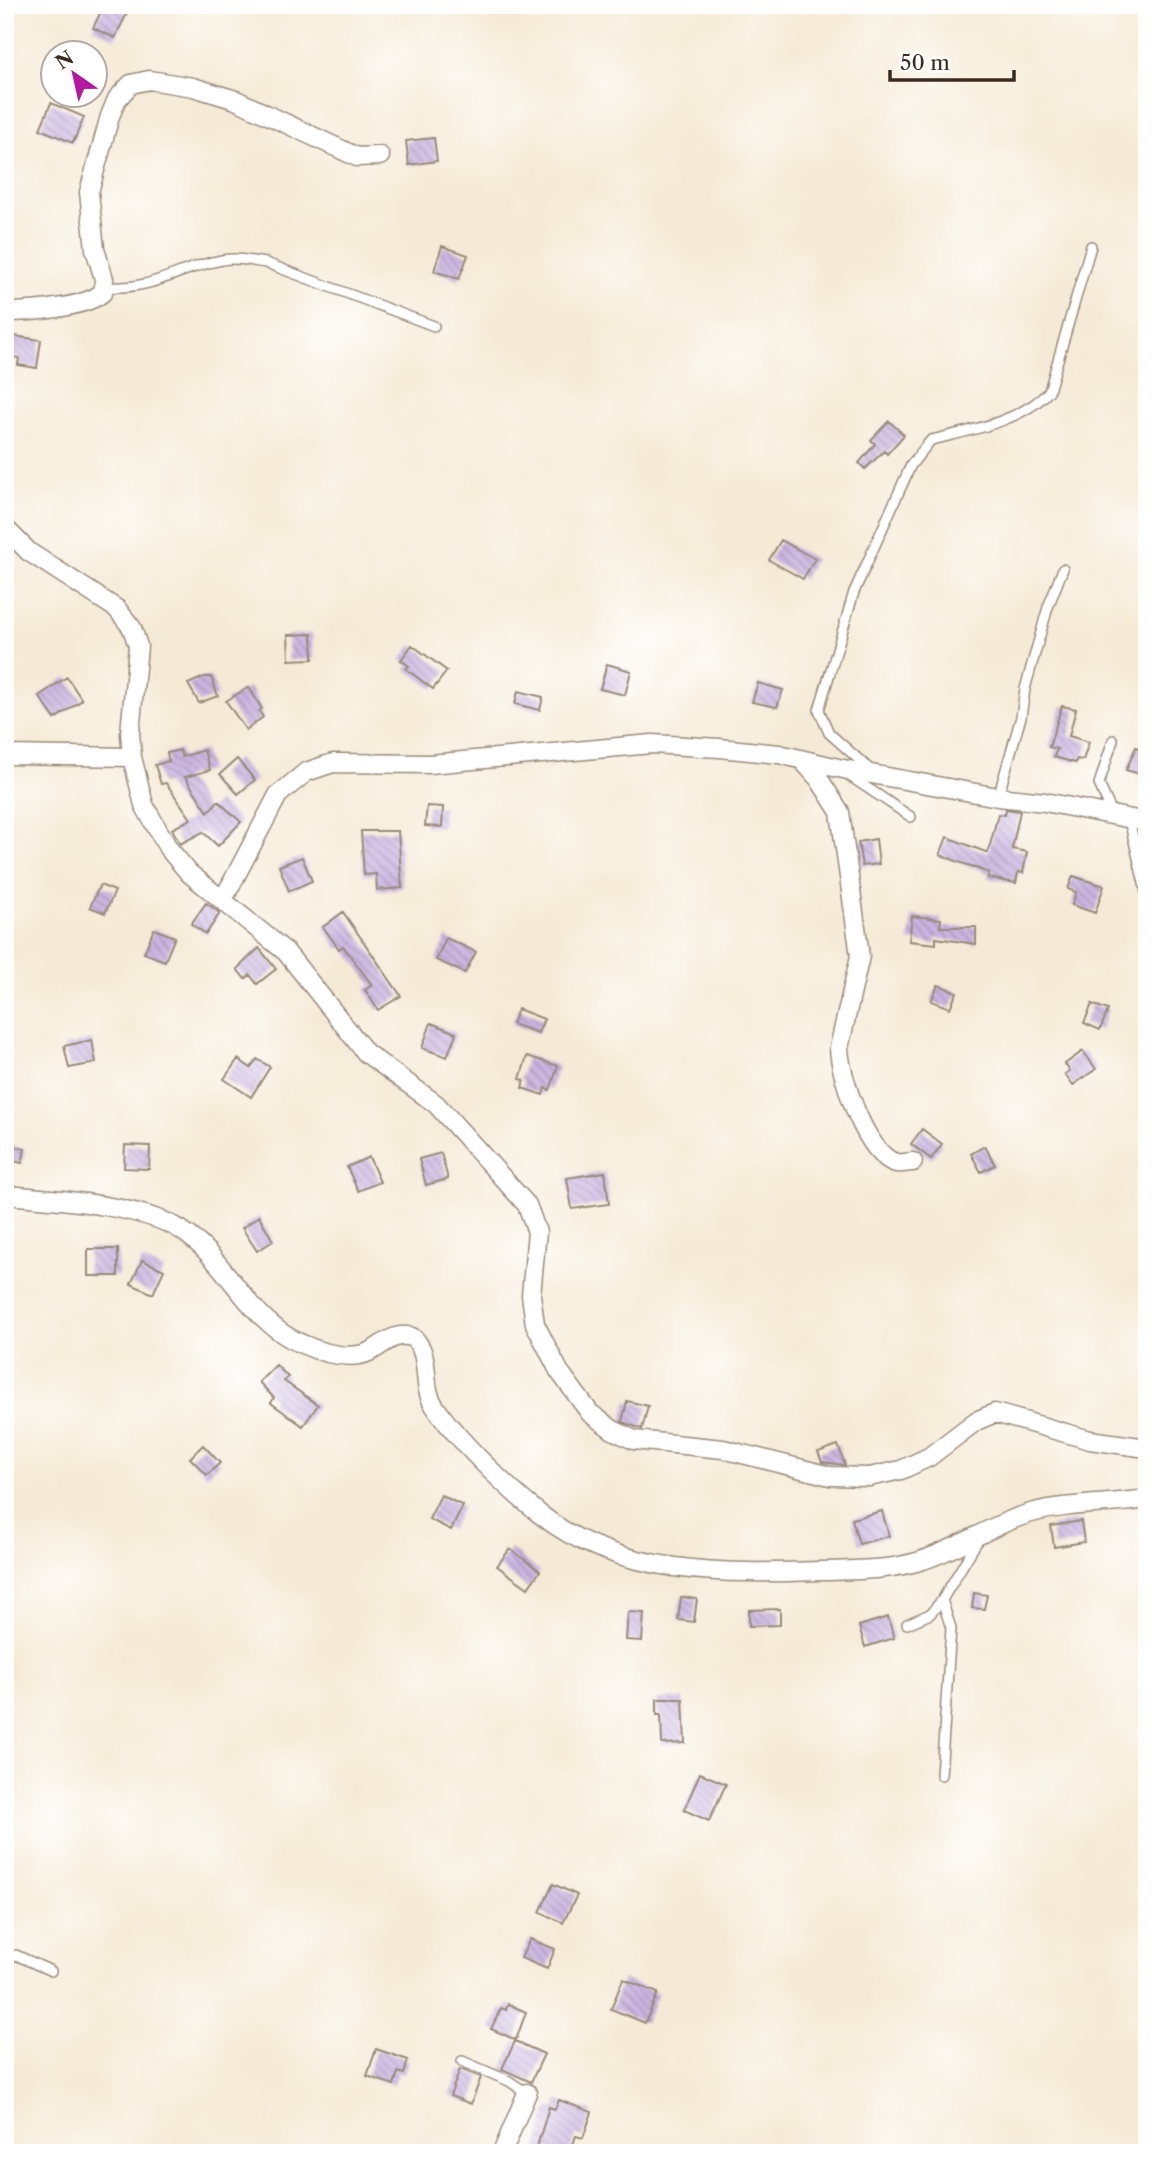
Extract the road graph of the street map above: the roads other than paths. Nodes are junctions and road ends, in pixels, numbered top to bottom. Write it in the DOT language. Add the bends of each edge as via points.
graph roads {
  1 [pos="380,156"];
  2 [pos="1091,246"];
  3 [pos="105,287"];
  4 [pos="5,312"];
  5 [pos="433,326"];
  6 [pos="5,528"];
  7 [pos="1063,569"];
  8 [pos="1113,740"];
  9 [pos="5,755"];
  10 [pos="132,757"];
  11 [pos="803,761"];
  12 [pos="838,768"];
  13 [pos="875,774"];
  14 [pos="998,797"];
  15 [pos="911,817"];
  16 [pos="1130,820"];
  17 [pos="1147,897"];
  18 [pos="224,898"];
  19 [pos="913,1162"];
  20 [pos="5,1195"];
  21 [pos="1147,1448"];
  22 [pos="1147,1499"];
  23 [pos="982,1532"];
  24 [pos="942,1600"];
  25 [pos="907,1624"];
  26 [pos="941,1775"];
  27 [pos="5,1960"];
  28 [pos="51,1971"];
  29 [pos="462,2061"];
  30 [pos="527,2093"];
  31 [pos="502,2153"];
  1 -- 3 [label="street" via="357,156 204,90 149,80 131,84 110,116 89,192 95,249"];
  2 -- 13 [label="lane" via="1049,391 1039,402 1016,413 931,440 922,449 854,592 819,710 829,733"];
  3 -- 4 [label="street" via="90,300"];
  3 -- 5 [label="lane" via="146,286 237,259 266,263"];
  6 -- 10 [label="street" via="29,552 117,610 132,628 138,646"];
  7 -- 14 [label="lane" via="1048,607"];
  8 -- 16 [label="lane" via="1099,785"];
  9 -- 10 [label="street"];
  10 -- 18 [label="street" via="144,805 160,836 190,873"];
  11 -- 12 [label="street"];
  11 -- 18 [label="street" via="779,754 652,744 430,764 372,761 319,766 295,778 278,795"];
  11 -- 19 [label="street" via="840,812 860,956 839,1048 840,1063 865,1131 897,1164"];
  12 -- 13 [label="street"];
  12 -- 15 [label="lane"];
  13 -- 14 [label="street"];
  14 -- 16 [label="street"];
  16 -- 17 [label="lane"];
  18 -- 21 [label="street" via="286,952 366,1053 436,1104 527,1205 537,1232 531,1294 535,1324 574,1392 590,1413 613,1430 634,1440 723,1449 830,1476 869,1477 901,1470 995,1413 1090,1440"];
  20 -- 23 [label="street" via="110,1208 173,1225 199,1244 280,1334 333,1355 361,1356 400,1335 412,1337 422,1349 425,1385 435,1407 540,1514 592,1546 708,1571 859,1571 919,1561"];
  22 -- 23 [label="street" via="1032,1513"];
  23 -- 24 [label="lane"];
  24 -- 25 [label="lane" via="929,1614"];
  24 -- 26 [label="lane" via="951,1628"];
  27 -- 28 [label="lane" via="16,1955"];
  29 -- 30 [label="lane"];
  30 -- 31 [label="street"];
}
